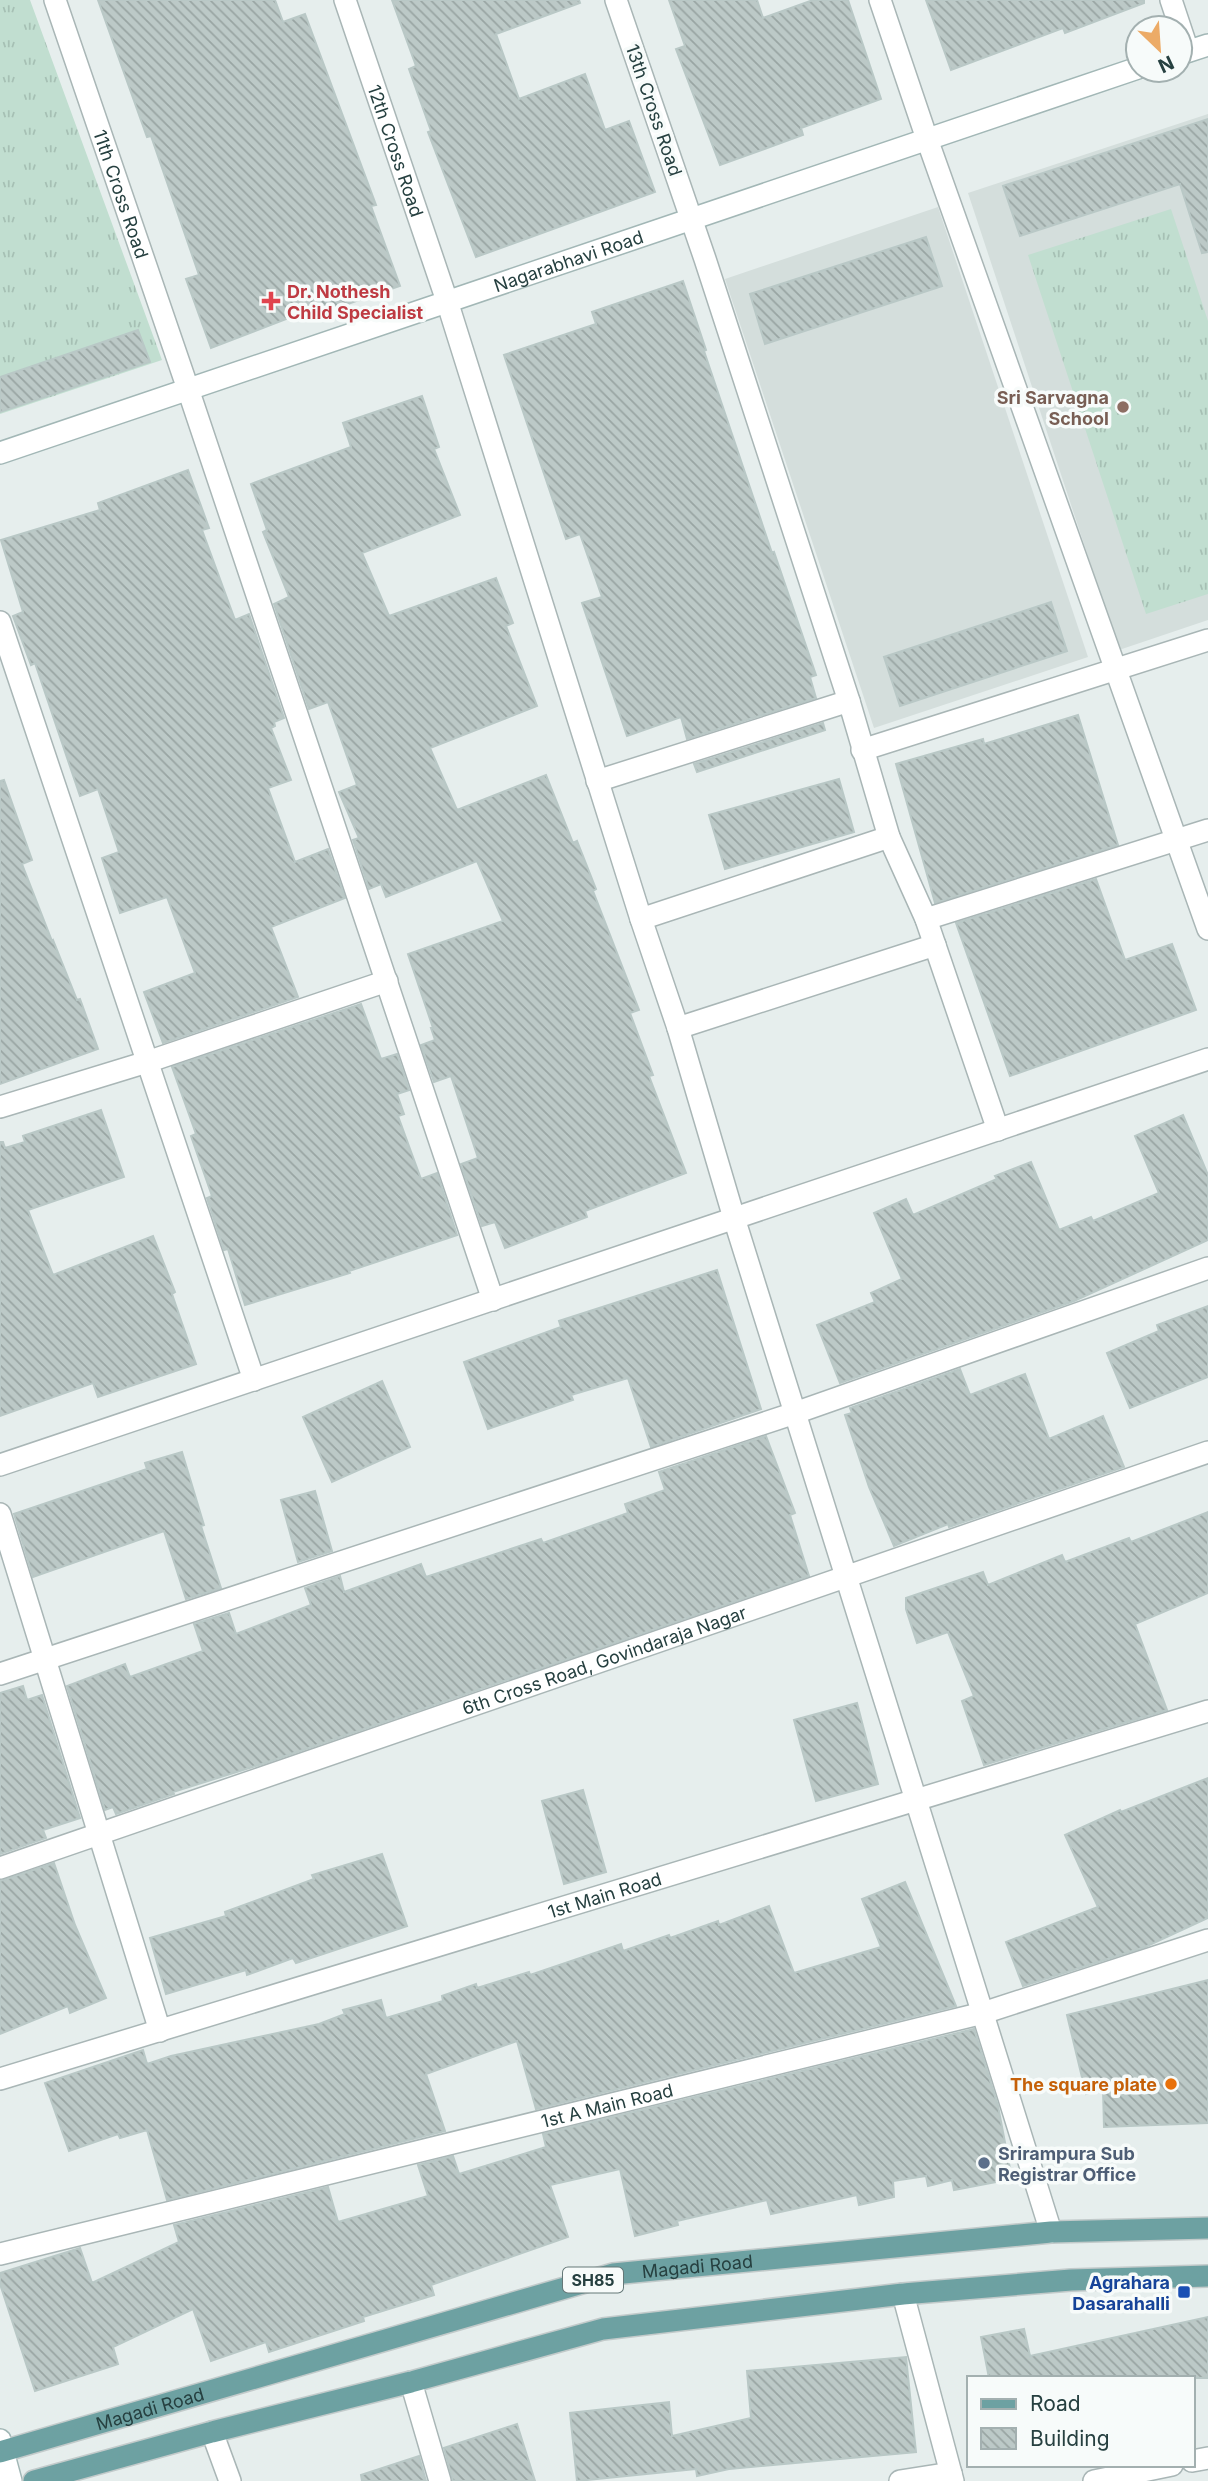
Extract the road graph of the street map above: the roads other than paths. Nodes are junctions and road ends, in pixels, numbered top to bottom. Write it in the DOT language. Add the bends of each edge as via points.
graph roads {
  1 [pos="55,0"];
  2 [pos="345,0"];
  3 [pos="617,0"];
  4 [pos="880,0"];
  5 [pos="1124,73"];
  6 [pos="927,139"];
  7 [pos="692,219"];
  8 [pos="447,301"];
  9 [pos="188,389"];
  10 [pos="0,453"];
  11 [pos="0,622"];
  12 [pos="1208,640"];
  13 [pos="1114,669"];
  14 [pos="849,701"];
  15 [pos="862,750"];
  16 [pos="597,781"];
  17 [pos="1208,830"];
  18 [pos="888,837"];
  19 [pos="1175,841"];
  20 [pos="641,919"];
  21 [pos="926,919"];
  22 [pos="1208,929"];
  23 [pos="935,945"];
  24 [pos="387,981"];
  25 [pos="677,1028"];
  26 [pos="1208,1059"];
  27 [pos="148,1062"];
  28 [pos="0,1107"];
  29 [pos="998,1130"];
  30 [pos="734,1218"];
  31 [pos="1208,1268"];
  32 [pos="493,1300"];
  33 [pos="254,1380"];
  34 [pos="795,1413"];
  35 [pos="1208,1452"];
  36 [pos="0,1465"];
  37 [pos="0,1514"];
  38 [pos="846,1576"];
  39 [pos="45,1659"];
  40 [pos="0,1674"];
  41 [pos="1208,1711"];
  42 [pos="917,1801"];
  43 [pos="99,1834"];
  44 [pos="0,1868"];
  45 [pos="1208,1940"];
  46 [pos="983,2013"];
  47 [pos="160,2031"];
  48 [pos="0,2079"];
  49 [pos="1208,2228"];
  50 [pos="1051,2232"];
  51 [pos="0,2254"];
  52 [pos="1208,2276"];
  53 [pos="903,2294"];
  54 [pos="411,2382"];
  55 [pos="212,2432"];
  56 [pos="1,2448"];
  57 [pos="1162,2467"];
  58 [pos="952,2477"];
  59 [pos="10,2481"];
  60 [pos="34,2481"];
  61 [pos="230,2481"];
  62 [pos="440,2481"];
  63 [pos="900,2481"];
  64 [pos="1094,2481"];
  1 -- 9 [label="street, 11th Cross Road"];
  2 -- 8 [label="street, 12th Cross Road"];
  3 -- 7 [label="street, 13th Cross Road"];
  4 -- 6 [label="street"];
  5 -- 6 [label="street, Nagarabhavi Road"];
  6 -- 7 [label="street, Nagarabhavi Road"];
  6 -- 13 [label="street"];
  7 -- 8 [label="street, Nagarabhavi Road"];
  7 -- 14 [label="street, 13th Cross Road"];
  8 -- 9 [label="street, Nagarabhavi Road"];
  8 -- 16 [label="street, 12th Cross Road"];
  9 -- 10 [label="street, Nagarabhavi Road"];
  9 -- 24 [label="street, 11th Cross Road"];
  11 -- 27 [label="street"];
  12 -- 13 [label="street"];
  13 -- 15 [label="street"];
  13 -- 19 [label="street"];
  14 -- 15 [label="street, 13th Cross Road"];
  14 -- 16 [label="street"];
  15 -- 18 [label="street, 13th Cross Road"];
  16 -- 20 [label="street, 12th Cross Road"];
  17 -- 19 [label="street"];
  18 -- 20 [label="street"];
  18 -- 21 [label="street, 13th Cross Road"];
  19 -- 21 [label="street"];
  19 -- 22 [label="street"];
  20 -- 25 [label="street, 12th Cross Road"];
  21 -- 23 [label="street, 13th Cross Road"];
  23 -- 25 [label="street"];
  23 -- 29 [label="street, 13th Cross Road"];
  24 -- 27 [label="street"];
  24 -- 32 [label="street, 11th Cross Road"];
  25 -- 30 [label="street, 12th Cross Road"];
  26 -- 29 [label="street"];
  27 -- 28 [label="street"];
  27 -- 33 [label="street"];
  29 -- 30 [label="street"];
  30 -- 32 [label="street"];
  30 -- 34 [label="street, 12th Cross Road"];
  31 -- 34 [label="street"];
  32 -- 33 [label="street"];
  33 -- 36 [label="street"];
  34 -- 38 [label="street, 12th Cross Road"];
  34 -- 39 [label="street"];
  35 -- 38 [label="street, 6th Cross Road, Govindaraja Nagar"];
  37 -- 39 [label="street"];
  38 -- 42 [label="street, 12th Cross Road"];
  38 -- 43 [label="street, 6th Cross Road, Govindaraja Nagar"];
  39 -- 40 [label="street"];
  39 -- 43 [label="street"];
  41 -- 42 [label="street, 1st Main Road"];
  42 -- 46 [label="street, 12th Cross Road"];
  42 -- 47 [label="street, 1st Main Road"];
  43 -- 44 [label="street, 6th Cross Road, Govindaraja Nagar"];
  43 -- 47 [label="street"];
  45 -- 46 [label="street, 1st A Main Road"];
  46 -- 50 [label="street, 12th Cross Road"];
  46 -- 51 [label="street, 1st A Main Road"];
  47 -- 48 [label="street, 1st Main Road"];
  49 -- 50 [label="main road, Magadi Road / SH85"];
  50 -- 56 [label="main road, Magadi Road / SH85" via="613,2274"];
  52 -- 53 [label="main road" via="1071,2280"];
  53 -- 54 [label="main road" via="603,2329"];
  53 -- 58 [label="street"];
  54 -- 55 [label="main road"];
  54 -- 62 [label="street"];
  55 -- 60 [label="main road"];
  55 -- 61 [label="street"];
  56 -- 59 [label="street"];
  57 -- 64 [label="street"];
  58 -- 63 [label="street"];
}
